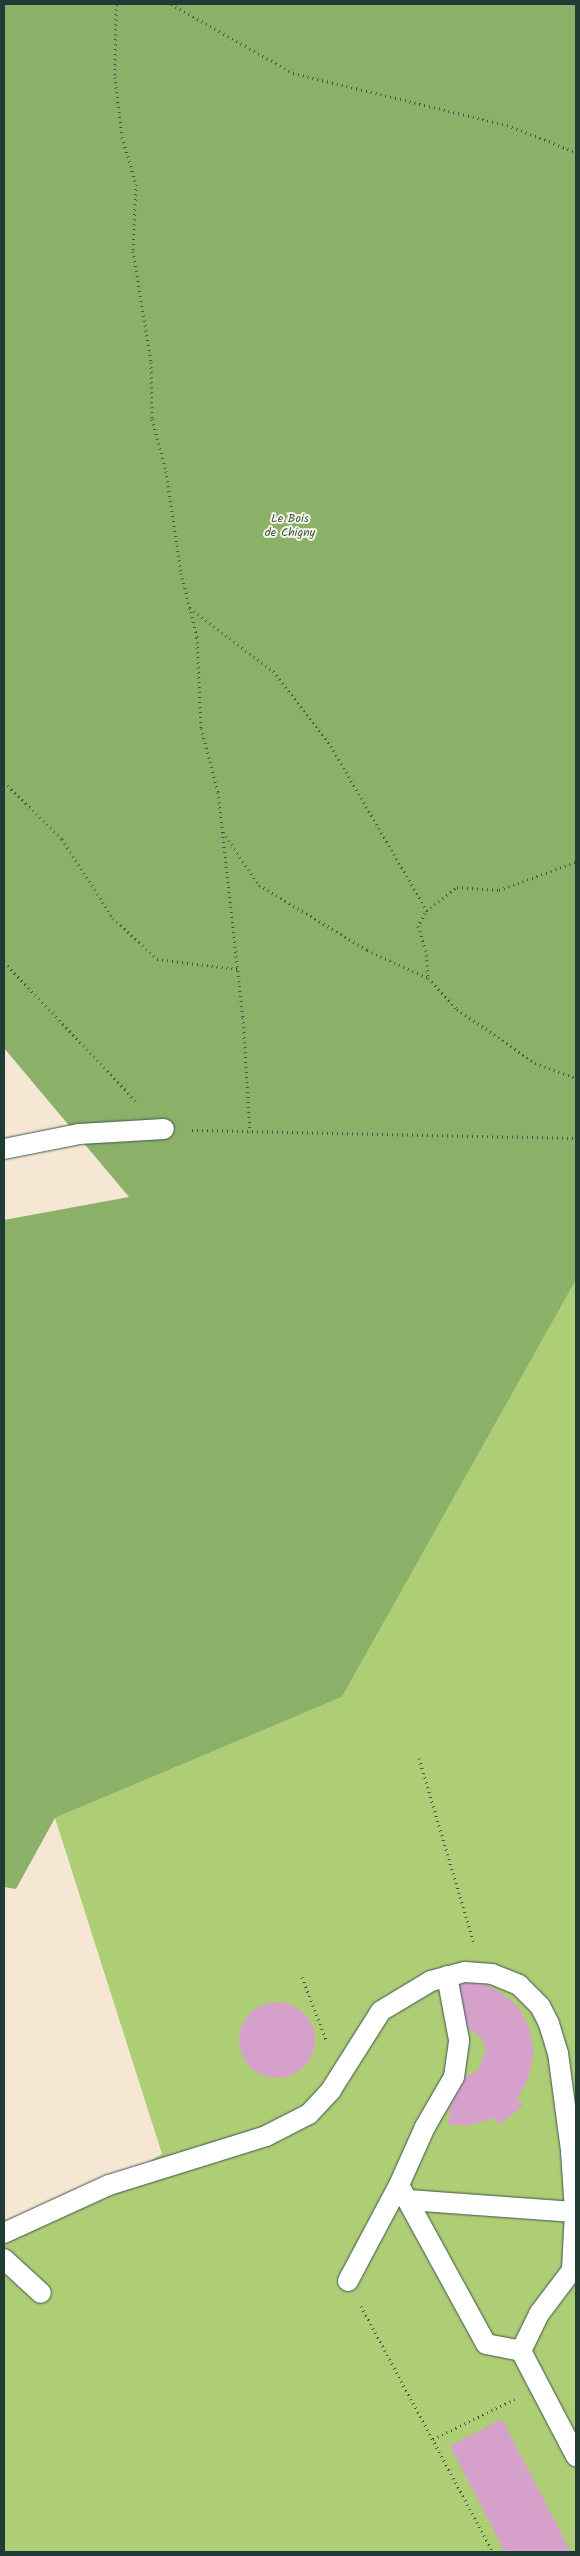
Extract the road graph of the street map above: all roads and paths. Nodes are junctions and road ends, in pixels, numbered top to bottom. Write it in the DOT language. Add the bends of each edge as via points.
graph roads {
  1 [pos="116,4"];
  2 [pos="171,4"];
  3 [pos="576,152"];
  4 [pos="189,608"];
  5 [pos="4,782"];
  6 [pos="222,831"];
  7 [pos="576,862"];
  8 [pos="425,912"];
  9 [pos="4,962"];
  10 [pos="237,969"];
  11 [pos="428,978"];
  12 [pos="576,1078"];
  13 [pos="164,1129"];
  14 [pos="250,1132"];
  15 [pos="576,1138"];
  16 [pos="4,1149"];
  17 [pos="419,1758"];
  18 [pos="482,1973"];
  19 [pos="447,1976"];
  20 [pos="302,1977"];
  21 [pos="357,2048"];
  22 [pos="404,2193"];
  23 [pos="575,2212"];
  24 [pos="4,2233"];
  25 [pos="4,2259"];
  26 [pos="574,2268"];
  27 [pos="348,2281"];
  28 [pos="41,2293"];
  29 [pos="521,2351"];
  30 [pos="540,2387"];
  31 [pos="432,2439"];
  32 [pos="576,2456"];
  33 [pos="493,2552"];
  1 -- 4 [label="path" via="115,77 122,137 136,184 133,251 151,362 152,420 166,471"];
  2 -- 3 [label="path" via="293,73 507,126"];
  4 -- 6 [label="path" via="197,638 201,728 218,792"];
  4 -- 8 [label="path" via="274,671 331,746"];
  5 -- 10 [label="path" via="62,840 113,918 157,959"];
  6 -- 10 [label="path"];
  6 -- 11 [label="path" via="259,885 367,950"];
  7 -- 8 [label="path" via="499,890 457,887"];
  8 -- 11 [label="path" via="418,926 426,950"];
  9 -- 13 [label="path"];
  10 -- 14 [label="path"];
  11 -- 12 [label="path" via="458,1008 535,1063"];
  13 -- 14 [label="path"];
  13 -- 16 [label="lane" via="79,1134"];
  14 -- 15 [label="path"];
  17 -- 18 [label="path"];
  18 -- 19 [label="lane"];
  18 -- 23 [label="lane" via="519,1985 540,2006 549,2024 558,2052"];
  19 -- 21 [label="lane" via="431,1981 381,2011"];
  19 -- 22 [label="lane" via="459,2040 454,2077 425,2127"];
  20 -- 21 [label="path" via="329,2047"];
  21 -- 24 [label="lane" via="331,2090 309,2114 266,2136 109,2185"];
  22 -- 23 [label="lane"];
  22 -- 27 [label="lane"];
  22 -- 29 [label="lane" via="486,2344"];
  23 -- 26 [label="lane"];
  25 -- 28 [label="lane"];
  26 -- 29 [label="lane" via="539,2314"];
  27 -- 31 [label="path"];
  29 -- 30 [label="lane"];
  30 -- 31 [label="path"];
  30 -- 32 [label="lane"];
  31 -- 33 [label="path"];
}
